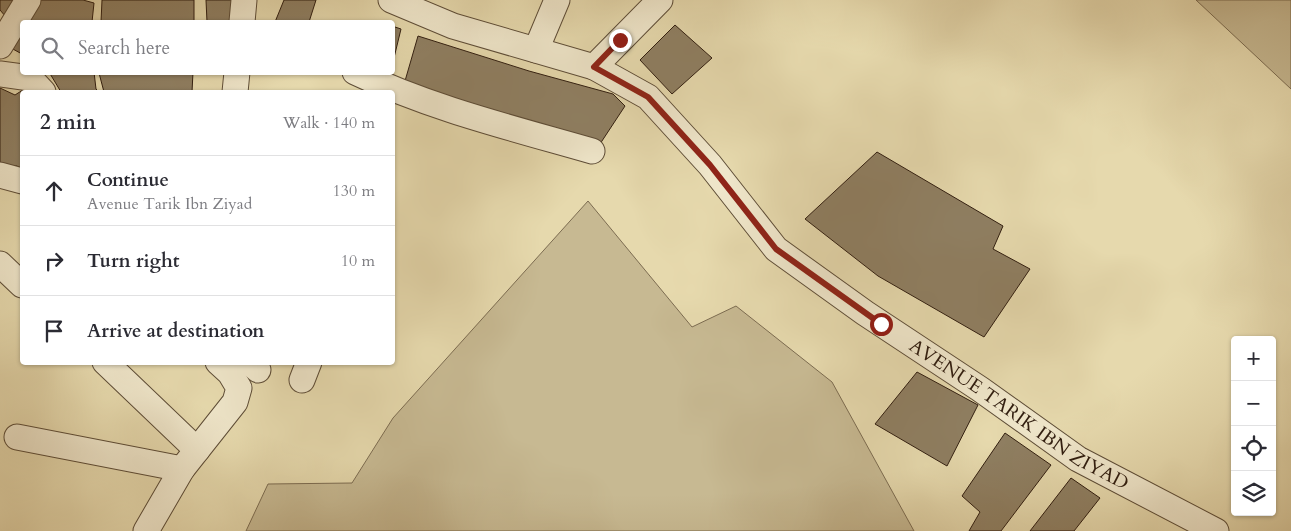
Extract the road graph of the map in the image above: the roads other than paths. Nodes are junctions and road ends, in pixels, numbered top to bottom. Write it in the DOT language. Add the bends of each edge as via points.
graph roads {
  1 [pos="28,0"];
  2 [pos="391,0"];
  3 [pos="556,0"];
  4 [pos="660,0"];
  5 [pos="419,6"];
  6 [pos="3,31"];
  7 [pos="536,50"];
  8 [pos="594,67"];
  9 [pos="0,74"];
  10 [pos="237,75"];
  11 [pos="361,75"];
  12 [pos="41,90"];
  13 [pos="235,90"];
  14 [pos="388,90"];
  15 [pos="395,93"];
  16 [pos="592,151"];
  17 [pos="0,175"];
  18 [pos="20,180"];
  19 [pos="0,264"];
  20 [pos="20,283"];
  21 [pos="107,365"];
  22 [pos="221,365"];
  23 [pos="17,437"];
  24 [pos="197,450"];
  25 [pos="182,469"];
  26 [pos="146,531"];
  27 [pos="1216,531"];
  1 -- 6 [label="street"];
  2 -- 5 [label="street, AVENUE TARIK IBN ZIYAD"];
  3 -- 7 [label="street"];
  4 -- 8 [label="street"];
  5 -- 7 [label="street, AVENUE TARIK IBN ZIYAD" via="453,26"];
  7 -- 8 [label="street, AVENUE TARIK IBN ZIYAD"];
  8 -- 27 [label="street, AVENUE TARIK IBN ZIYAD" via="648,97 710,165 776,249 1078,459"];
  9 -- 12 [label="street" via="30,78"];
  10 -- 13 [label="street"];
  11 -- 14 [label="street"];
  15 -- 16 [label="street"];
  17 -- 18 [label="street"];
  19 -- 20 [label="street"];
  21 -- 24 [label="street"];
  22 -- 24 [label="street" via="239,388 235,402"];
  23 -- 25 [label="street"];
  24 -- 25 [label="street"];
  25 -- 26 [label="street"];
}
